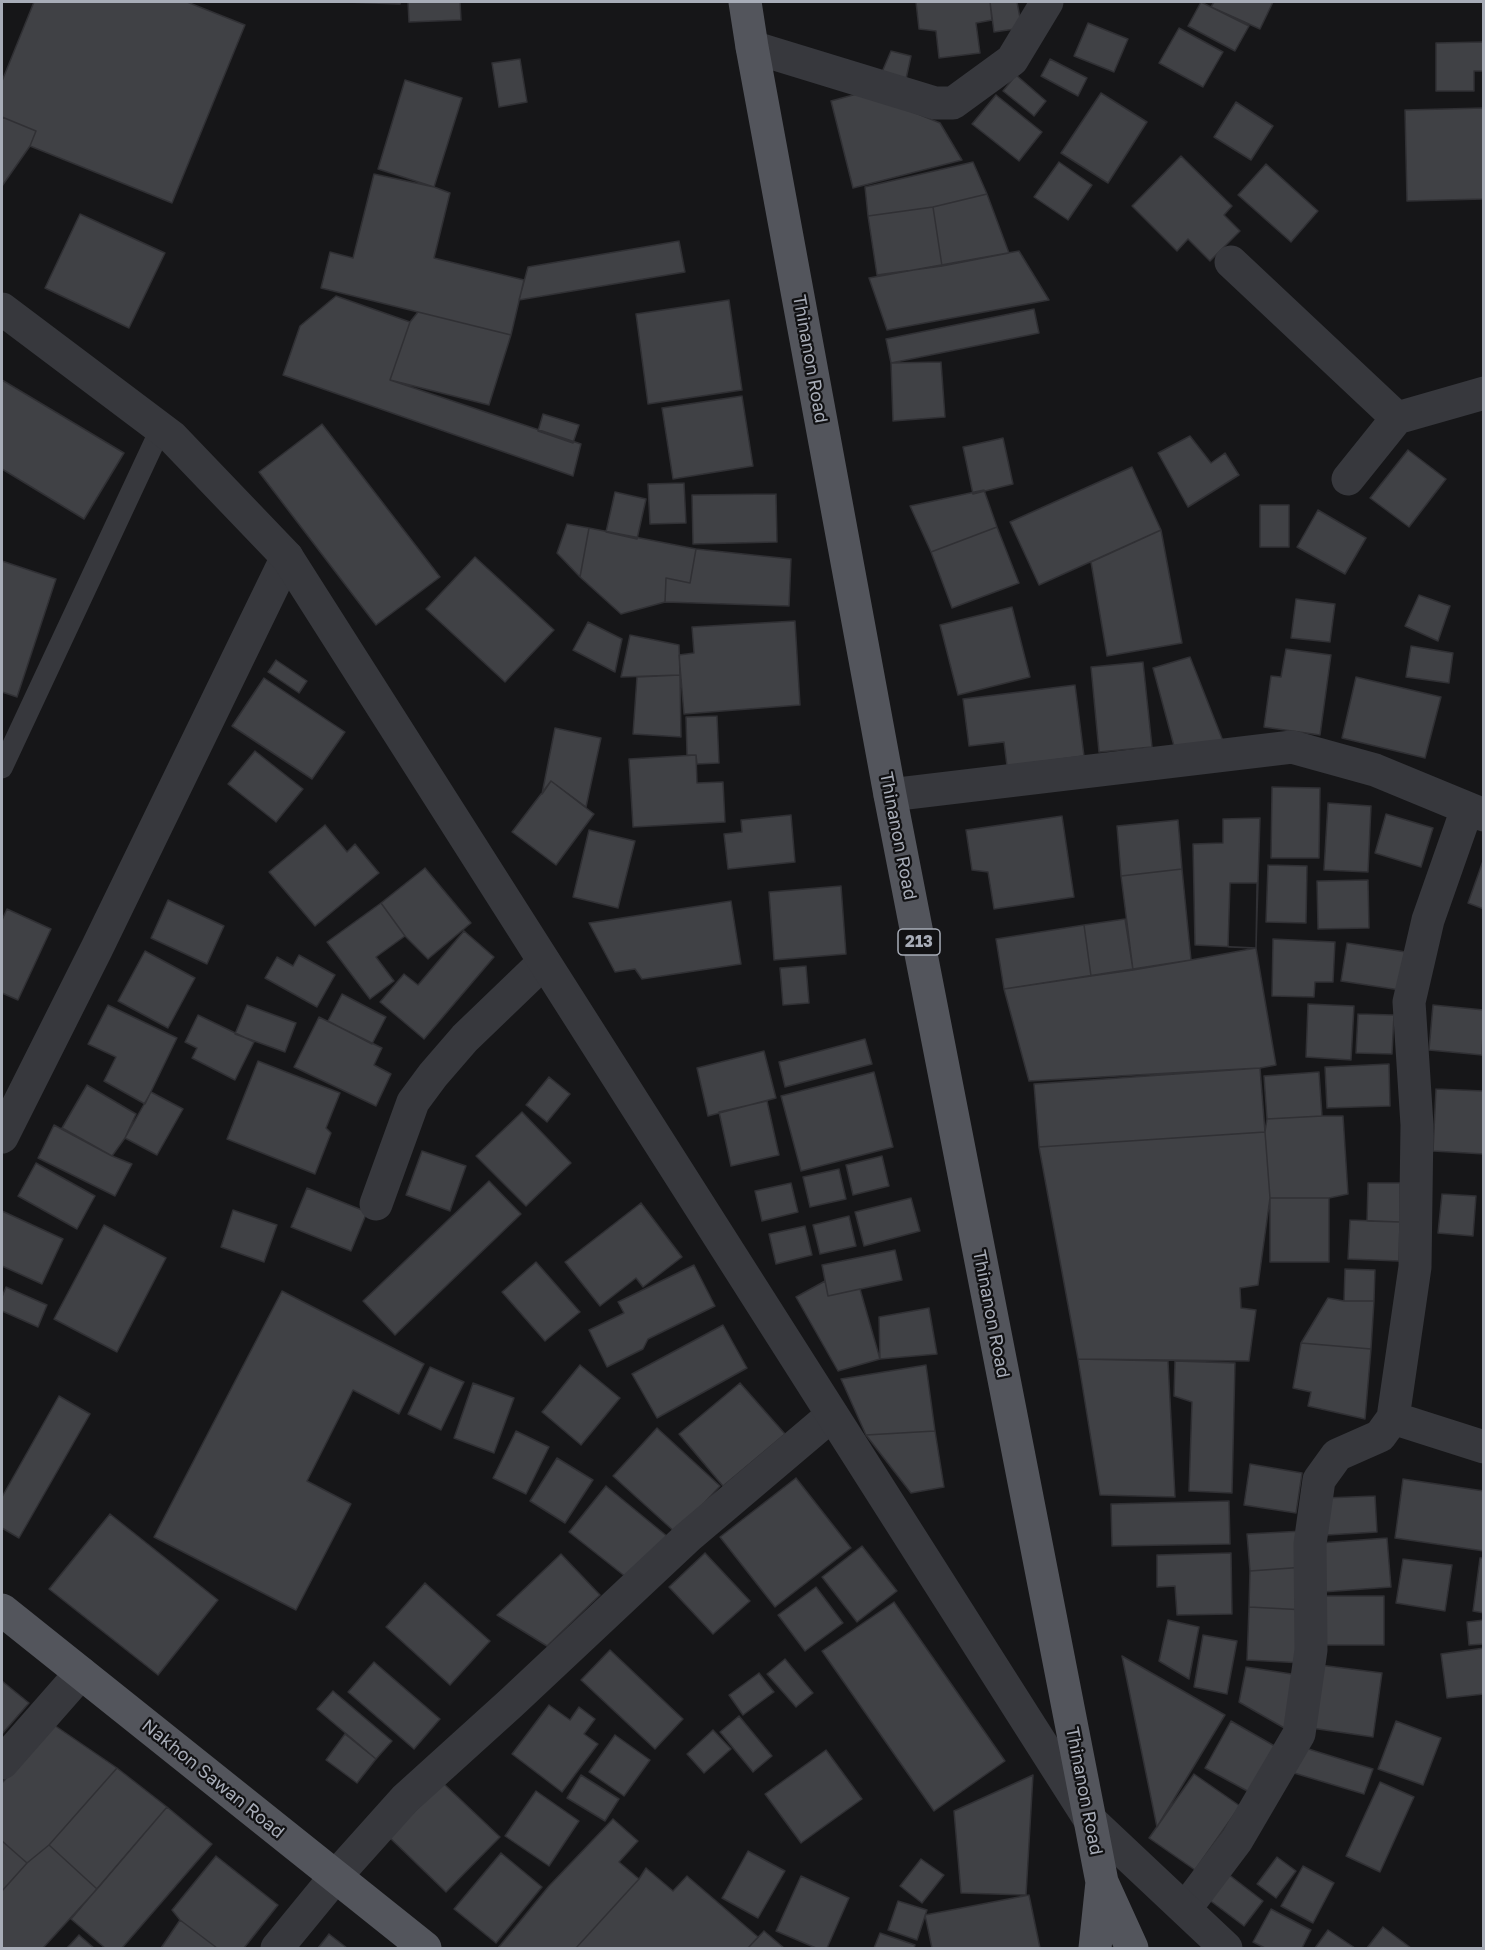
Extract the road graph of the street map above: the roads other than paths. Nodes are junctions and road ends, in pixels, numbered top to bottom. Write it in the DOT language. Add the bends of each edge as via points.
graph roads {
  1 [pos="746,2"];
  2 [pos="1047,2"];
  3 [pos="752,47"];
  4 [pos="1231,261"];
  5 [pos="2,309"];
  6 [pos="1484,393"];
  7 [pos="1397,418"];
  8 [pos="161,428"];
  9 [pos="1348,479"];
  10 [pos="287,557"];
  11 [pos="2,768"];
  12 [pos="890,795"];
  13 [pos="1475,812"];
  14 [pos="544,962"];
  15 [pos="2,1137"];
  16 [pos="376,1204"];
  17 [pos="832,1415"];
  18 [pos="1393,1418"];
  19 [pos="1484,1447"];
  20 [pos="2,1610"];
  21 [pos="81,1673"];
  22 [pos="2,1763"];
  23 [pos="1090,1820"];
  24 [pos="336,1876"];
  25 [pos="1102,1882"];
  26 [pos="1185,1909"];
  27 [pos="278,1948"];
  28 [pos="425,1948"];
  29 [pos="1095,1948"];
  30 [pos="1132,1948"];
  31 [pos="1226,1948"];
  1 -- 3 [label="main road, Thinanon Road / 213"];
  2 -- 3 [label="street" via="1012,60 953,103 935,103"];
  3 -- 12 [label="main road, Thinanon Road / 213"];
  4 -- 7 [label="street"];
  5 -- 8 [label="street"];
  6 -- 7 [label="street"];
  7 -- 9 [label="street"];
  8 -- 10 [label="street"];
  8 -- 11 [label="lane"];
  10 -- 14 [label="street"];
  10 -- 15 [label="street"];
  12 -- 13 [label="street" via="1292,747 1375,770"];
  12 -- 23 [label="main road, Thinanon Road / 213"];
  13 -- 18 [label="street" via="1428,920 1409,1002 1417,1125 1415,1268"];
  14 -- 16 [label="street" via="465,1038 413,1102"];
  14 -- 17 [label="street"];
  17 -- 23 [label="street"];
  17 -- 24 [label="street" via="688,1537 405,1798"];
  18 -- 19 [label="street"];
  18 -- 26 [label="street" via="1380,1436 1336,1455 1319,1480 1310,1544 1311,1650 1299,1734 1237,1840"];
  20 -- 21 [label="main road, Nakhon Sawan Road"];
  21 -- 22 [label="street"];
  21 -- 24 [label="main road, Nakhon Sawan Road"];
  23 -- 25 [label="main road, Thinanon Road / 213"];
  23 -- 26 [label="street"];
  24 -- 27 [label="street"];
  24 -- 28 [label="main road, Nakhon Sawan Road"];
  25 -- 29 [label="main road, Thinanon Road / 213"];
  25 -- 30 [label="main road, Thinanon Road / 213"];
  26 -- 31 [label="street"];
}
